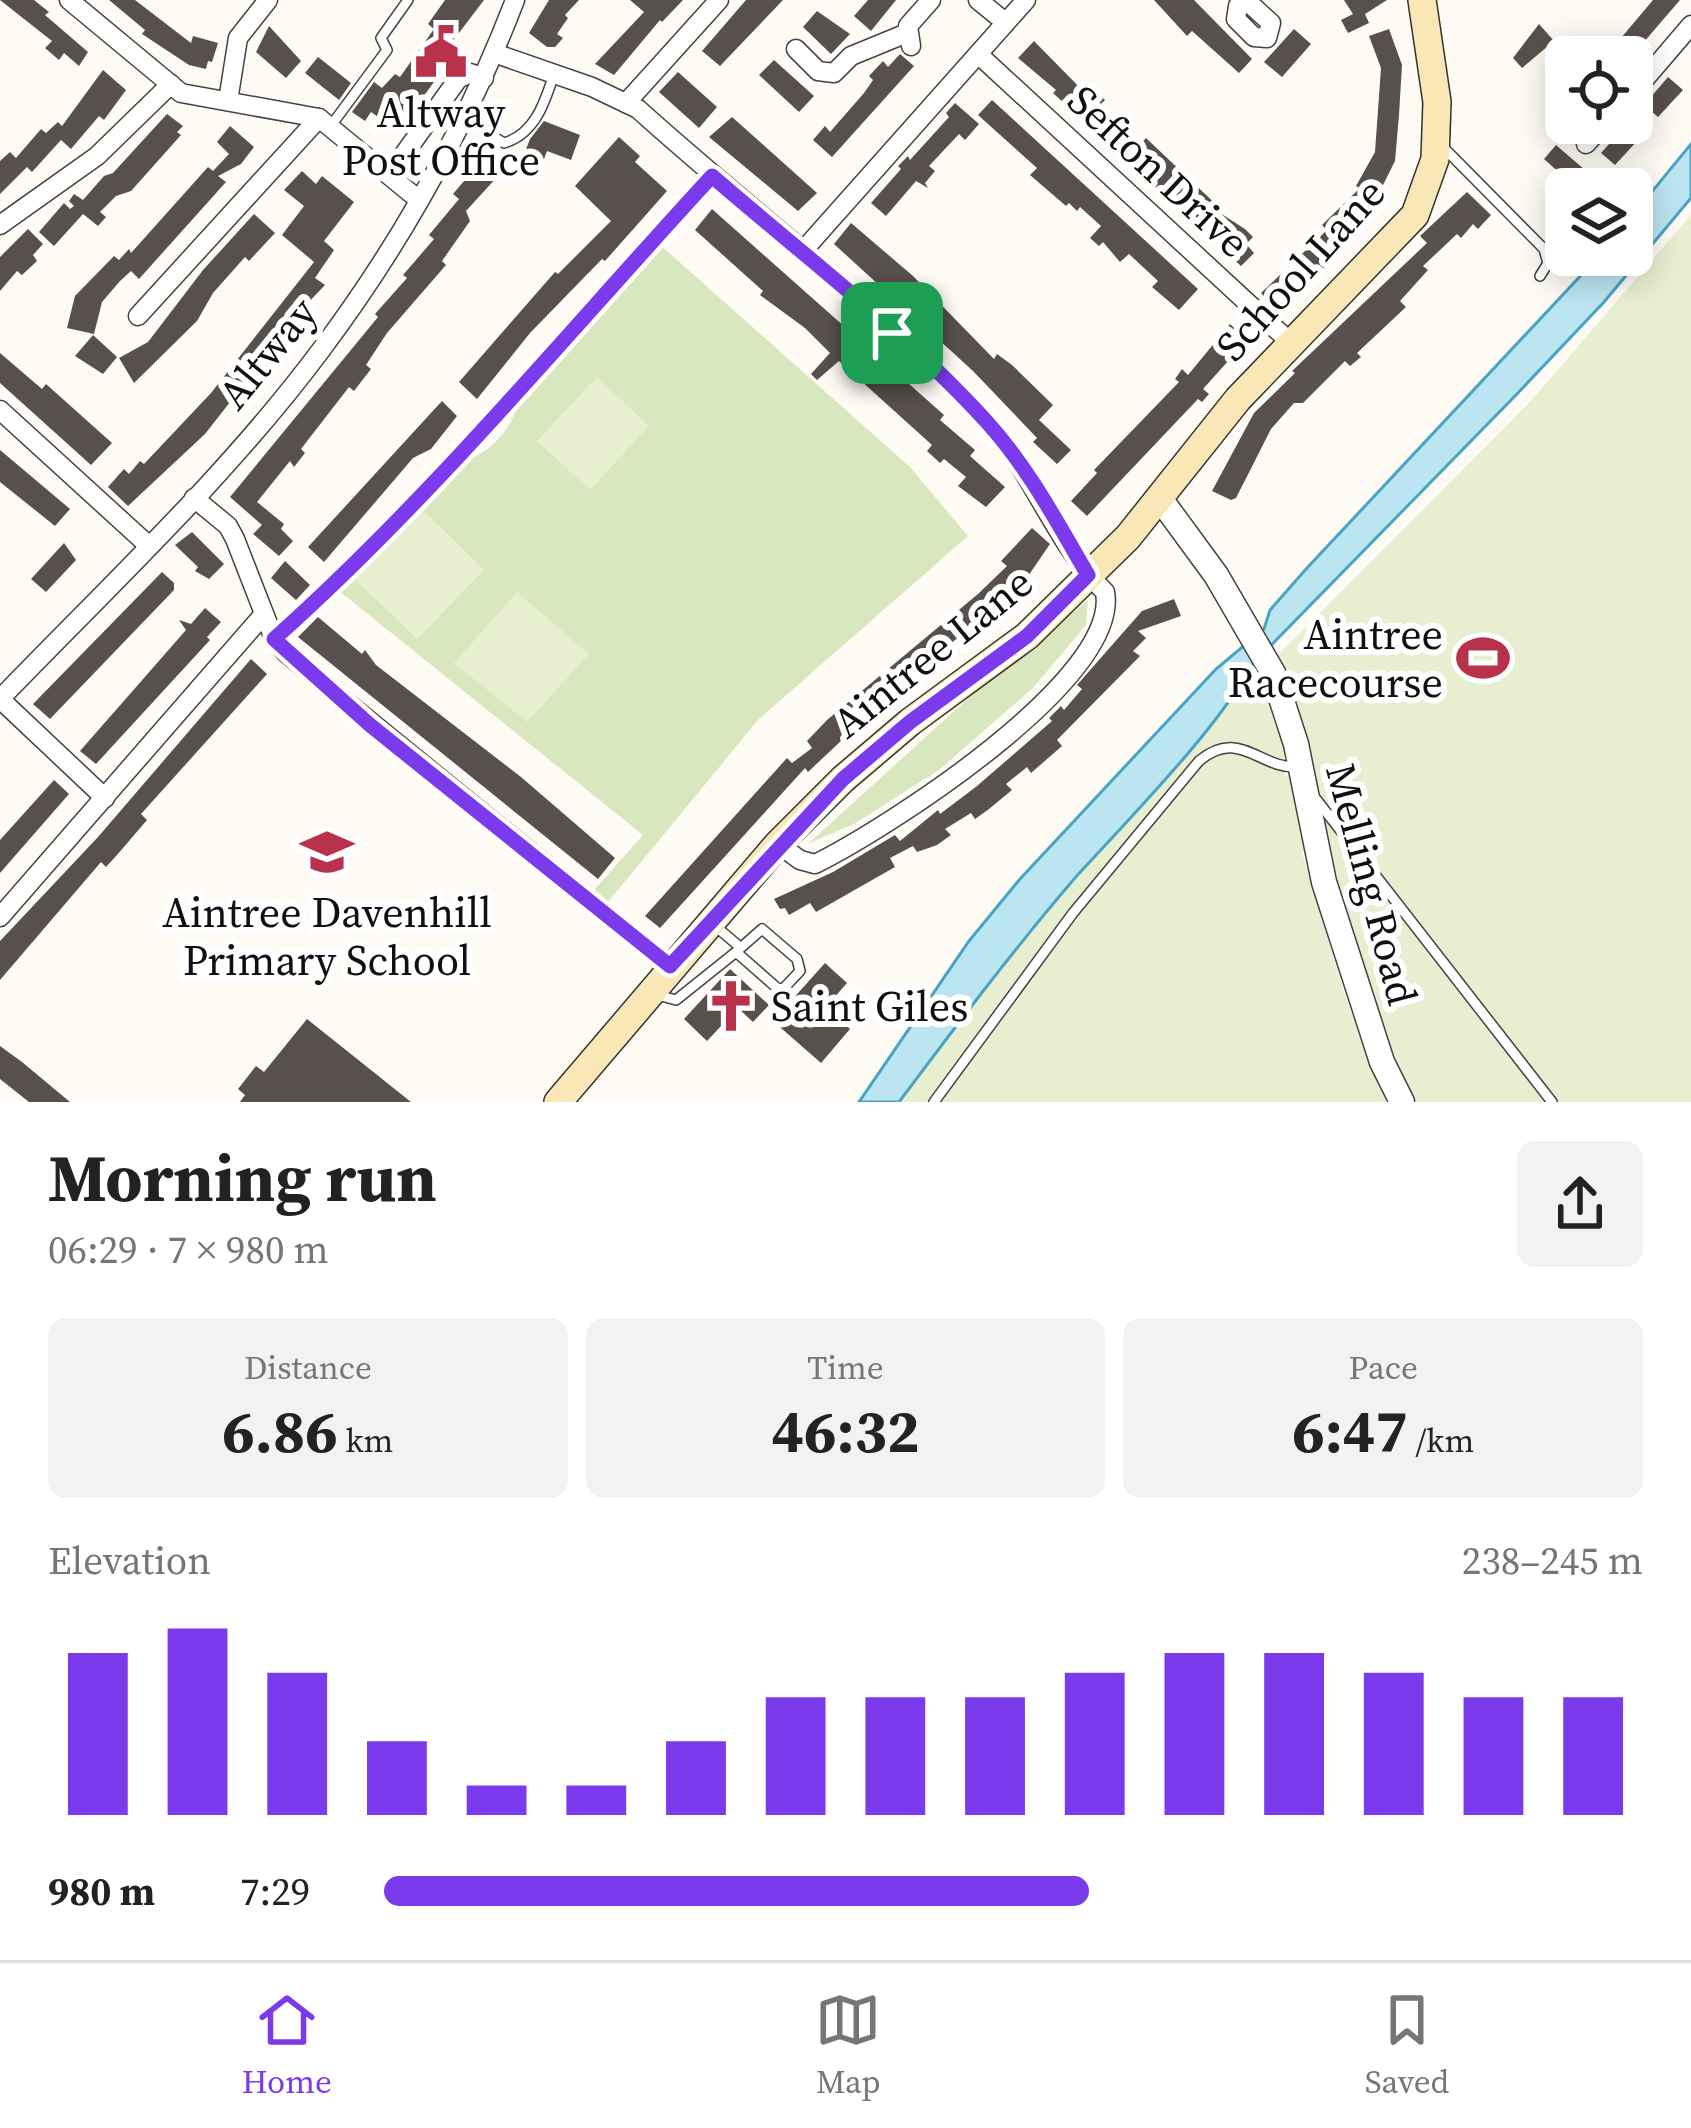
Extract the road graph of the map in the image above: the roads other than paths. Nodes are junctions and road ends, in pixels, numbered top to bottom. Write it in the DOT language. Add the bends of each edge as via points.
graph roads {
  1 [pos="69,0"];
  2 [pos="268,0"];
  3 [pos="408,0"];
  4 [pos="515,0"];
  5 [pos="719,0"];
  6 [pos="931,0"];
  7 [pos="978,0"];
  8 [pos="1026,0"];
  9 [pos="1422,0"];
  10 [pos="1005,22"];
  11 [pos="1691,25"];
  12 [pos="796,49"];
  13 [pos="494,53"];
  14 [pos="978,54"];
  15 [pos="1653,69"];
  16 [pos="554,74"];
  17 [pos="484,77"];
  18 [pos="170,84"];
  19 [pos="228,101"];
  20 [pos="626,103"];
  21 [pos="325,123"];
  22 [pos="491,135"];
  23 [pos="1436,140"];
  24 [pos="389,175"];
  25 [pos="712,176"];
  26 [pos="419,200"];
  27 [pos="0,225"];
  28 [pos="801,253"];
  29 [pos="1540,276"];
  30 [pos="138,316"];
  31 [pos="1290,342"];
  32 [pos="0,410"];
  33 [pos="194,498"];
  34 [pos="1161,500"];
  35 [pos="148,545"];
  36 [pos="1088,575"];
  37 [pos="264,614"];
  38 [pos="274,639"];
  39 [pos="0,699"];
  40 [pos="1298,767"];
  41 [pos="1304,797"];
  42 [pos="105,799"];
  43 [pos="778,844"];
  44 [pos="0,917"];
  45 [pos="710,922"];
  46 [pos="738,949"];
  47 [pos="670,966"];
  48 [pos="650,992"];
  49 [pos="558,1102"];
  50 [pos="934,1102"];
  51 [pos="1402,1102"];
  52 [pos="1552,1102"];
  1 -- 18 [label="street"];
  2 -- 19 [label="street" via="238,38"];
  3 -- 21 [label="lane" via="382,38 387,50"];
  4 -- 13 [label="street, Altway"];
  5 -- 20 [label="street"];
  6 -- 12 [label="street" via="911,21 909,40 851,56 834,73 818,71"];
  7 -- 10 [label="street"];
  8 -- 10 [label="street"];
  9 -- 23 [label="main road, School Lane"];
  10 -- 14 [label="street"];
  11 -- 15 [label="street"];
  13 -- 16 [label="street"];
  13 -- 17 [label="street, Altway"];
  14 -- 28 [label="street"];
  14 -- 31 [label="street, Sefton Drive"];
  16 -- 20 [label="street"];
  16 -- 22 [label="lane" via="518,139 504,143"];
  17 -- 24 [label="street" via="458,79"];
  17 -- 26 [label="street, Altway"];
  18 -- 19 [label="street"];
  18 -- 27 [label="street" via="97,156"];
  19 -- 21 [label="street"];
  20 -- 25 [label="street"];
  21 -- 24 [label="street"];
  21 -- 30 [label="street"];
  23 -- 29 [label="lane" via="1544,249"];
  23 -- 31 [label="main road, School Lane" via="1415,214"];
  24 -- 26 [label="street"];
  25 -- 28 [label="street"];
  25 -- 38 [label="street" via="500,412"];
  26 -- 33 [label="street, Altway" via="321,350"];
  28 -- 36 [label="street" via="988,423"];
  31 -- 34 [label="main road, School Lane"];
  32 -- 35 [label="street"];
  33 -- 35 [label="street, Altway"];
  33 -- 37 [label="street" via="228,526"];
  34 -- 36 [label="main road, Aintree Lane"];
  34 -- 40 [label="street, Melling Road" via="1268,664"];
  35 -- 39 [label="street, Altway"];
  36 -- 43 [label="main road, Aintree Lane" via="1027,636 843,779"];
  36 -- 43 [label="street, Aintree Lane" via="1105,592 1104,627 1077,666 951,784 815,864"];
  37 -- 38 [label="street"];
  37 -- 42 [label="street"];
  38 -- 47 [label="street"];
  39 -- 42 [label="street"];
  40 -- 41 [label="street, Melling Road"];
  40 -- 50 [label="lane" via="1243,749 1223,748 1199,761 1072,913"];
  41 -- 51 [label="street, Melling Road" via="1366,1013"];
  41 -- 52 [label="lane" via="1314,797"];
  42 -- 44 [label="street"];
  43 -- 45 [label="main road, Aintree Lane"];
  45 -- 46 [label="lane"];
  45 -- 47 [label="main road, Aintree Lane"];
  46 -- 46 [label="lane" via="777,988 800,971 762,929"];
  46 -- 48 [label="lane" via="676,1000"];
  47 -- 48 [label="main road, Aintree Lane"];
  48 -- 49 [label="main road, Aintree Lane"];
}
